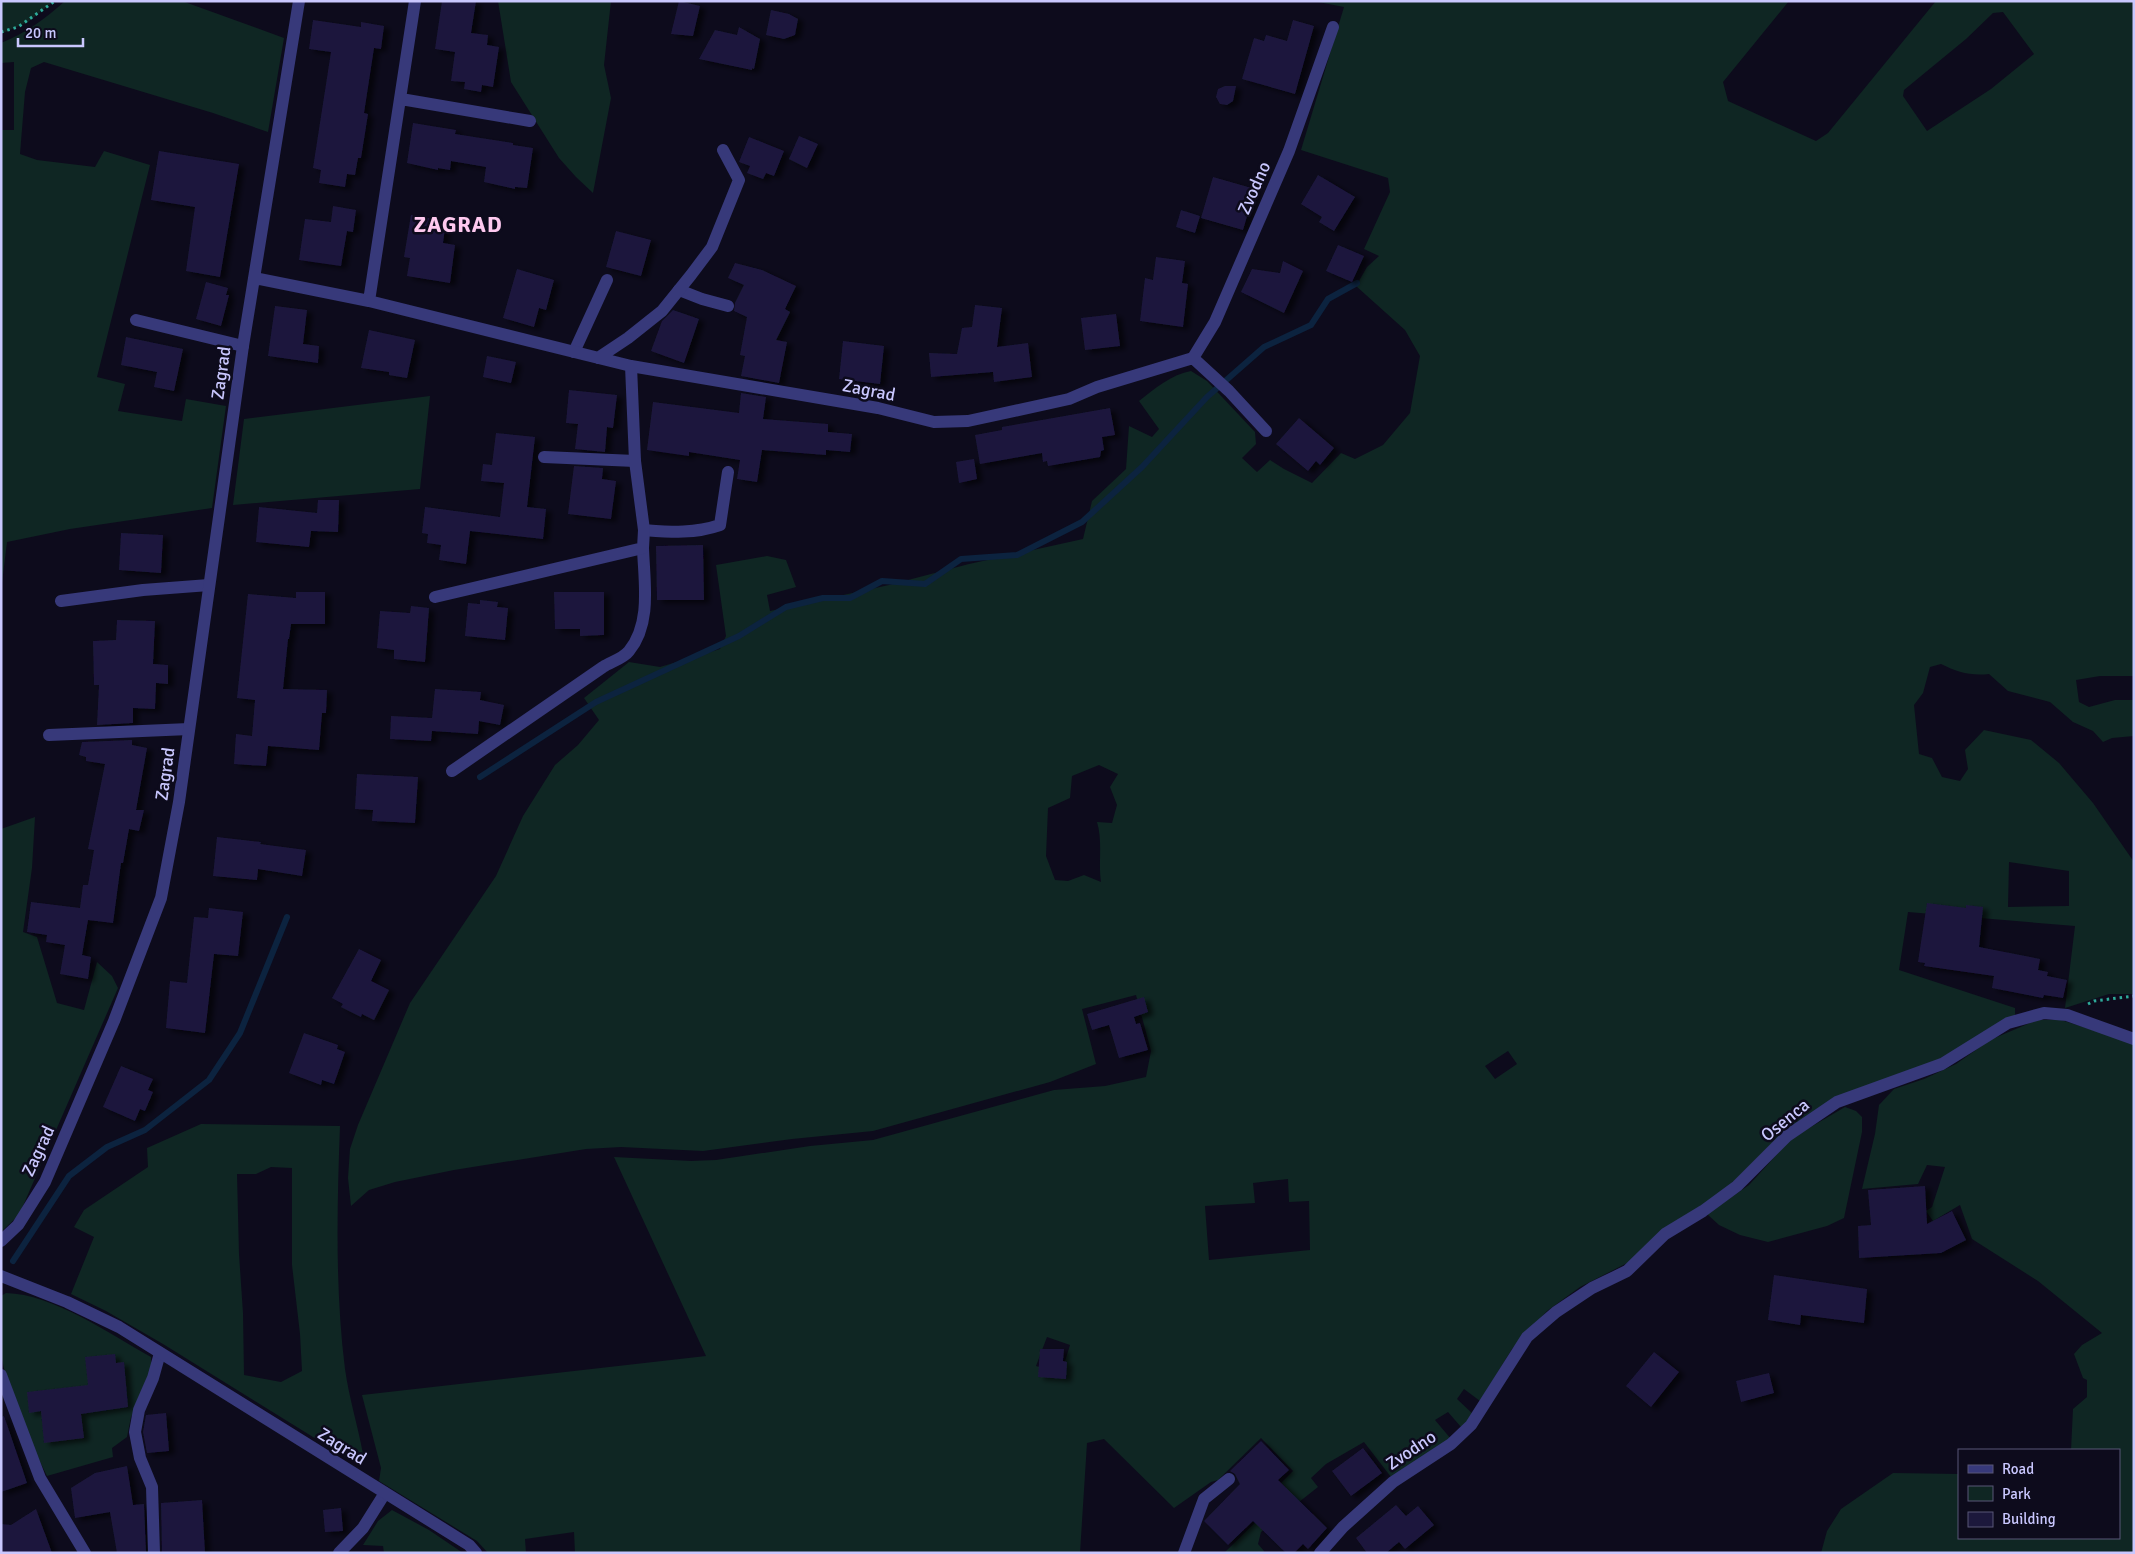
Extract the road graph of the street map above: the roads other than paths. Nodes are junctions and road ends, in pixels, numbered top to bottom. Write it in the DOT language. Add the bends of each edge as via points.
graph roads {
  1 [pos="299,1"];
  2 [pos="415,1"];
  3 [pos="1333,27"];
  4 [pos="401,99"];
  5 [pos="530,121"];
  6 [pos="723,150"];
  7 [pos="254,278"];
  8 [pos="606,280"];
  9 [pos="679,290"];
  10 [pos="369,301"];
  11 [pos="728,306"];
  12 [pos="136,320"];
  13 [pos="243,346"];
  14 [pos="574,352"];
  15 [pos="598,358"];
  16 [pos="1194,358"];
  17 [pos="631,366"];
  18 [pos="1266,431"];
  19 [pos="544,457"];
  20 [pos="635,461"];
  21 [pos="728,472"];
  22 [pos="644,530"];
  23 [pos="643,548"];
  24 [pos="209,585"];
  25 [pos="435,597"];
  26 [pos="61,601"];
  27 [pos="189,729"];
  28 [pos="49,735"];
  29 [pos="452,771"];
  30 [pos="2134,1039"];
  31 [pos="1,1241"];
  32 [pos="1,1276"];
  33 [pos="160,1353"];
  34 [pos="1508,1365"];
  35 [pos="1,1375"];
  36 [pos="1229,1479"];
  37 [pos="385,1493"];
  38 [pos="85,1553"];
  39 [pos="154,1553"];
  40 [pos="339,1553"];
  41 [pos="476,1553"];
  42 [pos="1184,1553"];
  43 [pos="1320,1553"];
  1 -- 7 [label="street, Zagrad"];
  2 -- 4 [label="street"];
  3 -- 16 [label="street, Zvodno" via="1289,151 1215,322"];
  4 -- 5 [label="street"];
  4 -- 10 [label="street"];
  6 -- 9 [label="street" via="739,180 712,247"];
  7 -- 10 [label="street, Zagrad"];
  7 -- 13 [label="street, Zagrad"];
  8 -- 14 [label="street"];
  9 -- 11 [label="street"];
  9 -- 15 [label="street" via="662,311"];
  10 -- 14 [label="street, Zagrad"];
  12 -- 13 [label="street"];
  13 -- 24 [label="street, Zagrad"];
  14 -- 15 [label="street, Zagrad"];
  15 -- 17 [label="street, Zagrad"];
  16 -- 17 [label="street, Zagrad" via="1097,387 1069,399 968,421 934,422 878,408"];
  16 -- 18 [label="street"];
  17 -- 20 [label="street"];
  19 -- 20 [label="street"];
  20 -- 22 [label="street"];
  21 -- 22 [label="street" via="720,525 686,533"];
  22 -- 23 [label="street"];
  23 -- 25 [label="street"];
  23 -- 29 [label="street" via="644,617 629,652"];
  24 -- 26 [label="street"];
  24 -- 27 [label="street, Zagrad"];
  27 -- 28 [label="street"];
  27 -- 31 [label="street, Zagrad" via="161,898 114,1021 45,1182 18,1225"];
  30 -- 34 [label="street, Osenca" via="2067,1015 2044,1013 2008,1023 1942,1064 1837,1102 1787,1136 1737,1186 1665,1234 1627,1271 1592,1288 1556,1312 1527,1337"];
  32 -- 33 [label="street, Zagrad" via="119,1327"];
  33 -- 37 [label="street, Zagrad"];
  33 -- 39 [label="street" via="139,1410 135,1432 140,1458 152,1487"];
  34 -- 43 [label="street, Zvodno" via="1471,1425 1451,1444 1393,1482 1343,1527"];
  35 -- 38 [label="street" via="40,1478"];
  36 -- 42 [label="street" via="1204,1499"];
  37 -- 40 [label="street" via="363,1528"];
  37 -- 41 [label="street, Zagrad"];
}
